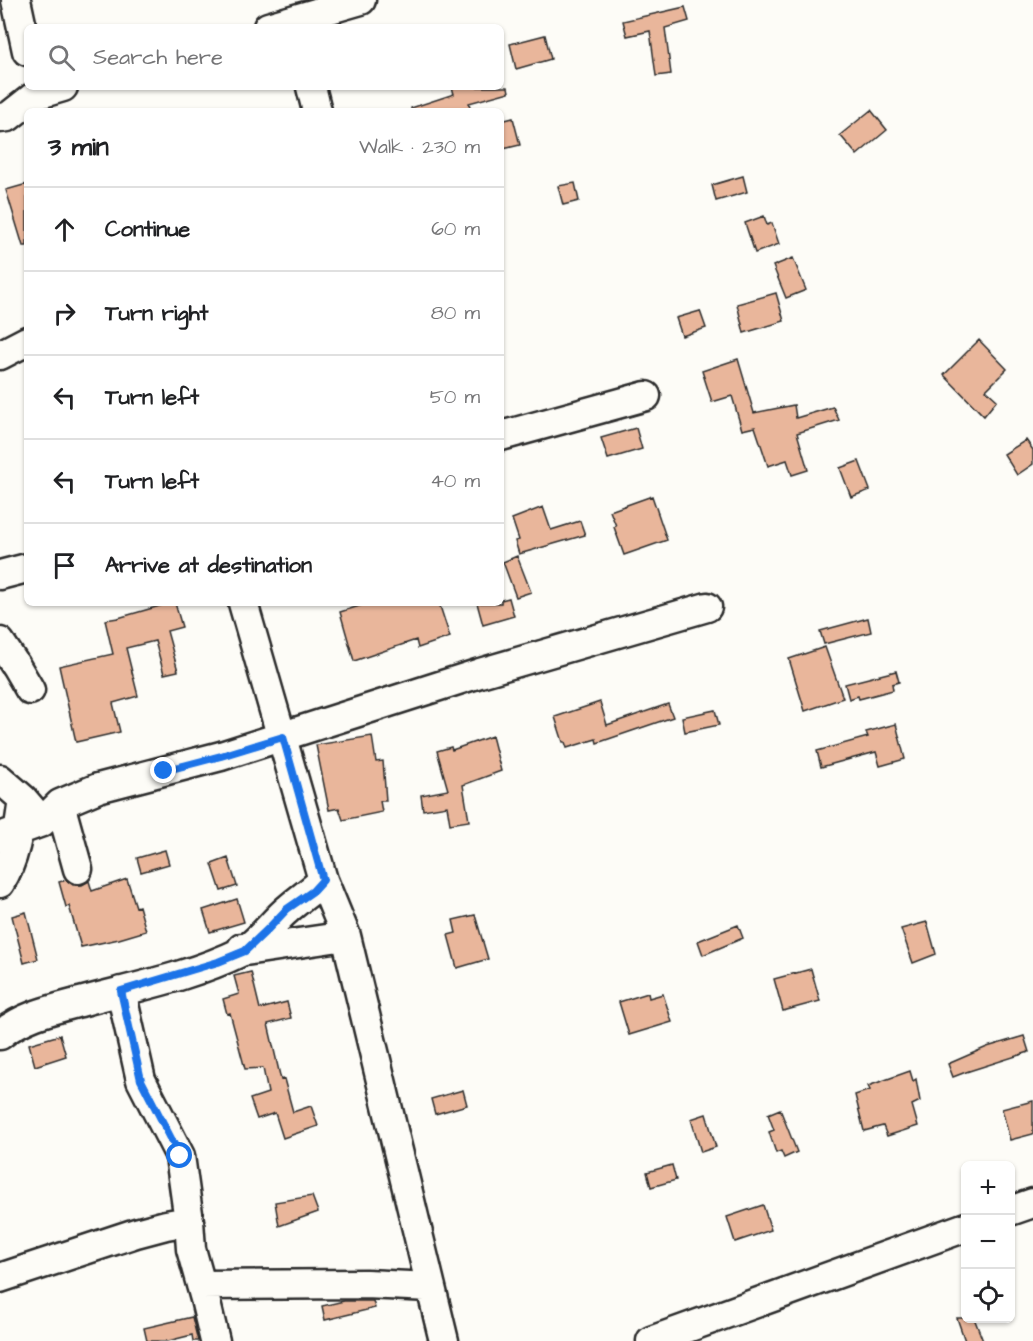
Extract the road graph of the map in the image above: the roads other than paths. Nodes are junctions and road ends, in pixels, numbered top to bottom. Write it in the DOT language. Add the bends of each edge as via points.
graph roads {
  1 [pos="16,0"];
  2 [pos="361,0"];
  3 [pos="288,24"];
  4 [pos="24,37"];
  5 [pos="57,90"];
  6 [pos="312,90"];
  7 [pos="40,98"];
  8 [pos="316,108"];
  9 [pos="0,118"];
  10 [pos="24,343"];
  11 [pos="0,355"];
  12 [pos="646,396"];
  13 [pos="504,435"];
  14 [pos="24,569"];
  15 [pos="0,575"];
  16 [pos="244,606"];
  17 [pos="707,607"];
  18 [pos="0,642"];
  19 [pos="30,690"];
  20 [pos="283,737"];
  21 [pos="0,779"];
  22 [pos="30,824"];
  23 [pos="78,869"];
  24 [pos="323,880"];
  25 [pos="0,883"];
  26 [pos="346,936"];
  27 [pos="239,944"];
  28 [pos="121,991"];
  29 [pos="0,1035"];
  30 [pos="1033,1203"];
  31 [pos="1015,1210"];
  32 [pos="189,1221"];
  33 [pos="961,1229"];
  34 [pos="0,1278"];
  35 [pos="201,1285"];
  36 [pos="431,1287"];
  37 [pos="215,1341"];
  38 [pos="444,1341"];
  39 [pos="651,1341"];
  1 -- 4 [label="street"];
  2 -- 3 [label="street"];
  5 -- 7 [label="street"];
  6 -- 8 [label="street"];
  7 -- 9 [label="street"];
  10 -- 11 [label="street"];
  12 -- 13 [label="street"];
  14 -- 15 [label="street"];
  16 -- 20 [label="street"];
  17 -- 20 [label="street" via="480,673"];
  18 -- 19 [label="street"];
  20 -- 22 [label="street" via="98,788"];
  20 -- 24 [label="street"];
  21 -- 22 [label="street" via="23,799"];
  22 -- 23 [label="street"];
  22 -- 25 [label="street"];
  24 -- 26 [label="street"];
  24 -- 27 [label="street" via="268,929"];
  26 -- 27 [label="street"];
  26 -- 36 [label="street"];
  27 -- 28 [label="street" via="218,962"];
  28 -- 29 [label="street" via="39,1013"];
  28 -- 32 [label="street" via="141,1080 180,1156"];
  30 -- 31 [label="street"];
  32 -- 34 [label="street" via="136,1233"];
  32 -- 35 [label="street" via="190,1249"];
  33 -- 39 [label="street"];
  35 -- 36 [label="street"];
  35 -- 37 [label="street"];
  36 -- 38 [label="street"];
}
